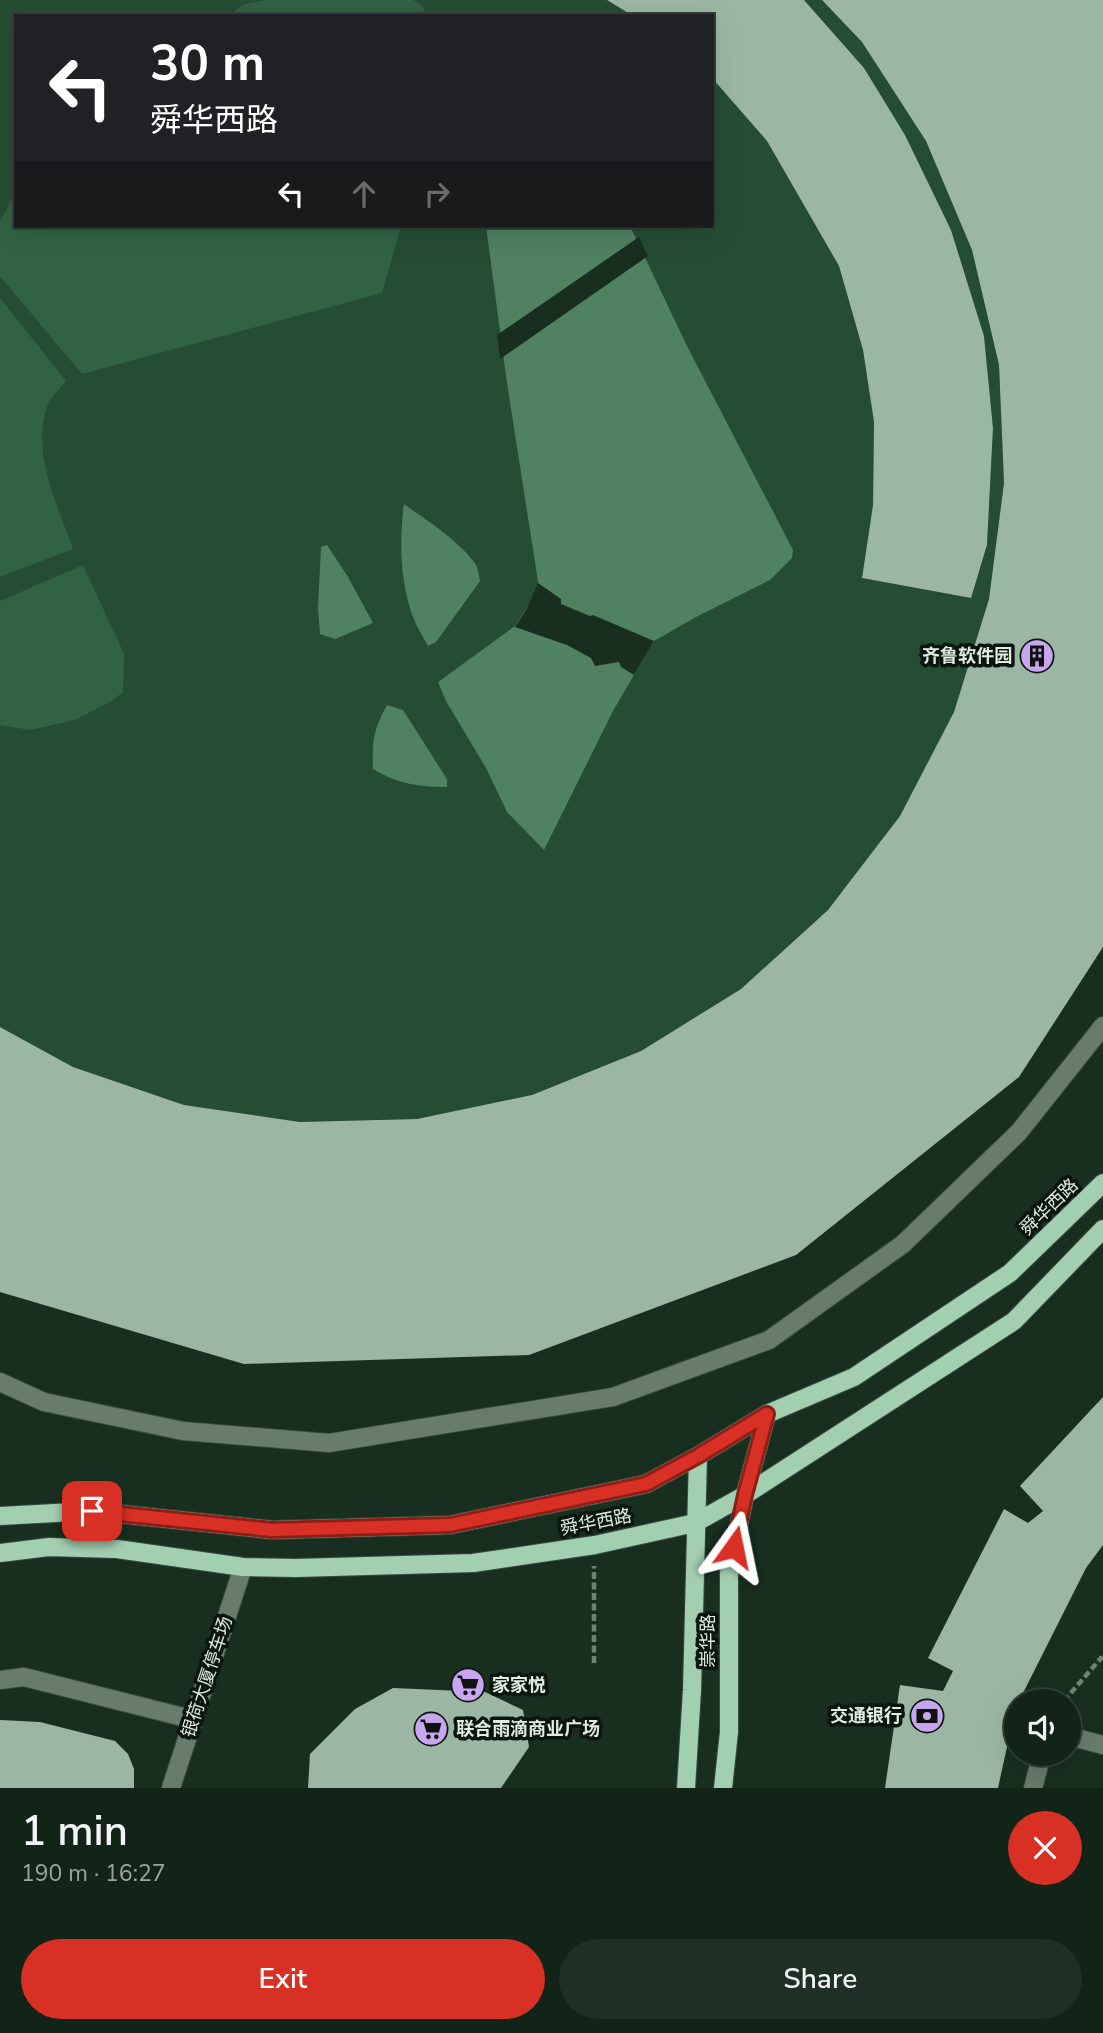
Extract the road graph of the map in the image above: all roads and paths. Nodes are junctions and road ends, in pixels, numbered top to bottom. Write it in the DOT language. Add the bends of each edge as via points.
graph roads {
  1 [pos="1103,1027"];
  2 [pos="1103,1184"];
  3 [pos="1103,1229"];
  4 [pos="0,1382"];
  5 [pos="767,1414"];
  6 [pos="698,1456"];
  7 [pos="745,1495"];
  8 [pos="0,1516"];
  9 [pos="695,1522"];
  10 [pos="595,1545"];
  11 [pos="0,1553"];
  12 [pos="243,1567"];
  13 [pos="1103,1661"];
  14 [pos="594,1663"];
  15 [pos="0,1679"];
  16 [pos="1074,1689"];
  17 [pos="193,1723"];
  18 [pos="1081,1739"];
  19 [pos="1103,1745"];
  20 [pos="1039,1766"];
  21 [pos="171,1788"];
  22 [pos="686,1788"];
  23 [pos="723,1788"];
  24 [pos="1033,1788"];
  1 -- 4 [label="street" via="1019,1132 903,1244 769,1340 613,1397 329,1443 183,1431 44,1402"];
  2 -- 5 [label="main road, 舜华西路" via="1010,1273 854,1377"];
  3 -- 7 [label="main road, 舜华西路" via="1014,1321"];
  5 -- 6 [label="main road, 舜华西路"];
  5 -- 7 [label="main road, 崇华路"];
  6 -- 8 [label="main road, 舜华西路" via="646,1484 450,1525 272,1530 92,1511"];
  6 -- 9 [label="main road, 崇华路"];
  7 -- 9 [label="main road, 舜华西路"];
  7 -- 23 [label="main road, 崇华路" via="729,1573 729,1732"];
  9 -- 10 [label="main road, 舜华西路"];
  9 -- 22 [label="main road, 崇华路"];
  10 -- 12 [label="main road, 舜华西路" via="474,1563"];
  10 -- 14 [label="path"];
  11 -- 12 [label="main road, 舜华西路" via="49,1547 117,1549"];
  12 -- 17 [label="street, 银荷大厦停车场"];
  13 -- 16 [label="path" via="1101,1658"];
  15 -- 17 [label="street" via="24,1677"];
  17 -- 21 [label="street, 银荷大厦停车场"];
  18 -- 19 [label="street"];
  20 -- 24 [label="street"];
}
